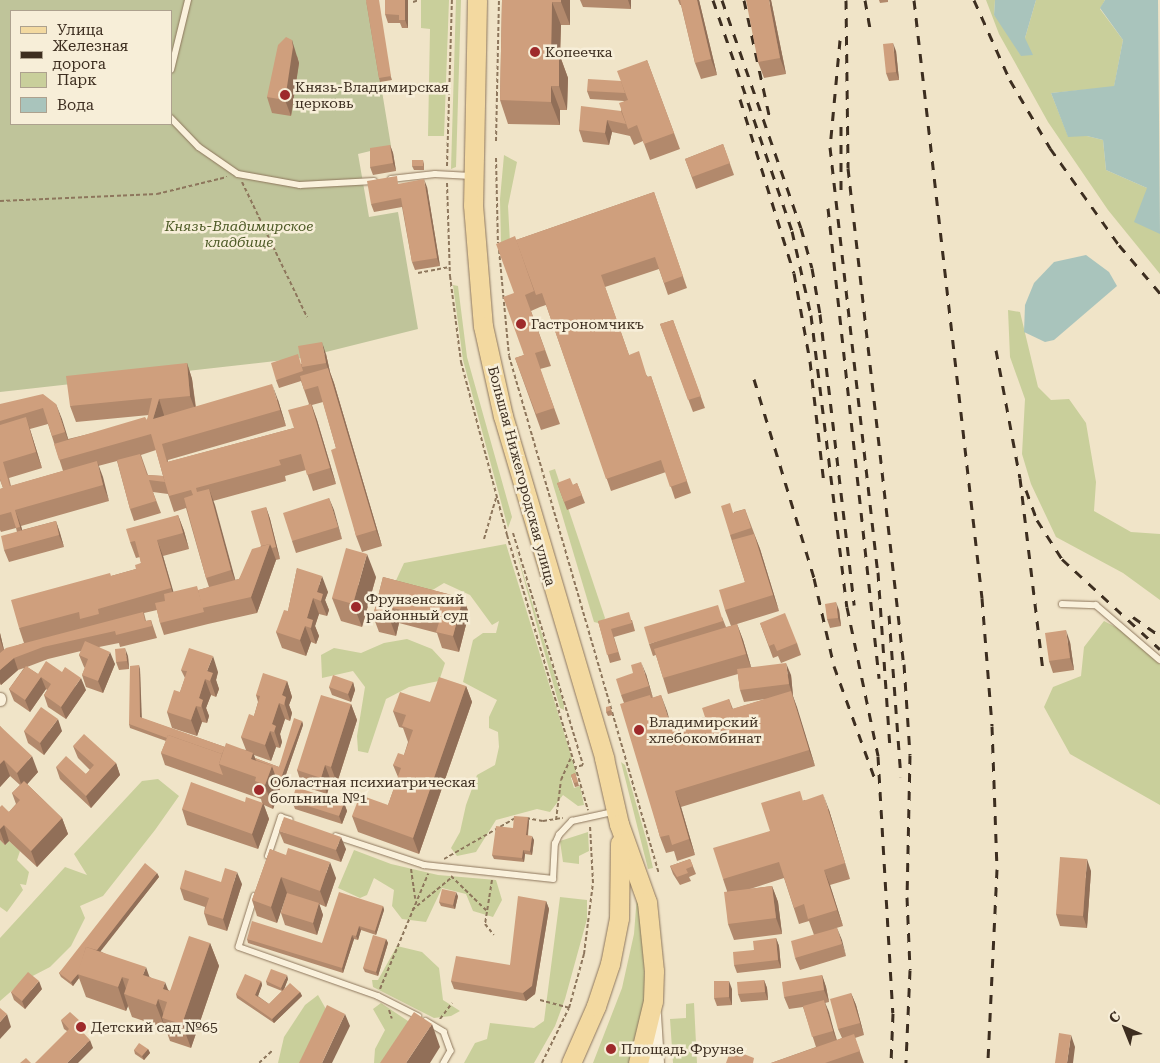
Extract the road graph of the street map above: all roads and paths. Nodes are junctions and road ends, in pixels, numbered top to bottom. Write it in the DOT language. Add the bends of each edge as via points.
graph roads {
  1 [pos="188,0"];
  2 [pos="419,0"];
  3 [pos="477,0"];
  4 [pos="499,0"];
  5 [pos="413,2"];
  6 [pos="172,66"];
  7 [pos="172,119"];
  8 [pos="496,140"];
  9 [pos="496,158"];
  10 [pos="238,174"];
  11 [pos="473,176"];
  12 [pos="0,201"];
  13 [pos="449,267"];
  14 [pos="418,273"];
  15 [pos="307,317"];
  16 [pos="496,497"];
  17 [pos="513,533"];
  18 [pos="484,539"];
  19 [pos="1062,604"];
  20 [pos="1160,660"];
  21 [pos="571,724"];
  22 [pos="563,725"];
  23 [pos="625,752"];
  24 [pos="617,755"];
  25 [pos="572,756"];
  26 [pos="576,767"];
  27 [pos="589,816"];
  28 [pos="617,818"];
  29 [pos="299,823"];
  30 [pos="326,833"];
  31 [pos="410,862"];
  32 [pos="266,864"];
  33 [pos="432,866"];
  34 [pos="452,868"];
  35 [pos="494,873"];
  36 [pos="660,874"];
  37 [pos="451,878"];
  38 [pos="257,891"];
  39 [pos="415,900"];
  40 [pos="411,911"];
  41 [pos="488,911"];
  42 [pos="494,934"];
  43 [pos="378,996"];
  44 [pos="540,1000"];
  45 [pos="653,1001"];
  46 [pos="452,1003"];
  47 [pos="569,1008"];
  48 [pos="435,1026"];
  49 [pos="273,1050"];
  50 [pos="259,1063"];
  51 [pos="444,1063"];
  52 [pos="542,1063"];
  53 [pos="571,1063"];
  54 [pos="638,1063"];
  55 [pos="656,1063"];
  1 -- 6 [label="lane"];
  2 -- 5 [label="path"];
  3 -- 11 [label="main road, Большая Нижегородская улица"];
  4 -- 8 [label="path"];
  7 -- 10 [label="lane" via="199,147"];
  9 -- 23 [label="path" via="496,222 509,356"];
  10 -- 11 [label="lane" via="300,185 435,174"];
  10 -- 12 [label="path" via="157,194"];
  10 -- 15 [label="path"];
  11 -- 28 [label="main road, Большая Нижегородская улица" via="476,272 482,326 503,416 604,758"];
  13 -- 14 [label="path"];
  16 -- 18 [label="path"];
  17 -- 21 [label="path"];
  19 -- 20 [label="lane" via="1096,605"];
  21 -- 22 [label="path"];
  21 -- 26 [label="path" via="583,765"];
  23 -- 24 [label="path"];
  23 -- 36 [label="path"];
  25 -- 33 [label="path" via="560,780 556,820 514,816"];
  27 -- 28 [label="lane"];
  27 -- 35 [label="lane" via="572,821 559,835 555,844 553,878"];
  27 -- 47 [label="path" via="593,883 590,921"];
  28 -- 45 [label="main road, Большая Нижегородская улица" via="647,902 654,971"];
  28 -- 53 [label="main road, Большая Нижегородская улица" via="622,880 619,918 596,1006"];
  29 -- 32 [label="lane" via="281,817"];
  30 -- 31 [label="lane"];
  31 -- 33 [label="lane"];
  31 -- 39 [label="path"];
  33 -- 34 [label="lane"];
  33 -- 39 [label="path"];
  34 -- 35 [label="lane"];
  34 -- 37 [label="path"];
  35 -- 41 [label="path"];
  37 -- 40 [label="path"];
  37 -- 41 [label="path"];
  38 -- 43 [label="lane" via="239,947"];
  39 -- 40 [label="path"];
  40 -- 43 [label="path"];
  41 -- 42 [label="path" via="485,924"];
  43 -- 48 [label="lane"];
  44 -- 47 [label="path"];
  45 -- 54 [label="main road, Большая Нижегородская улица"];
  45 -- 55 [label="main road"];
  46 -- 48 [label="path"];
  47 -- 52 [label="path"];
  48 -- 51 [label="lane" via="444,1032 450,1051"];
  49 -- 50 [label="path"];
}
